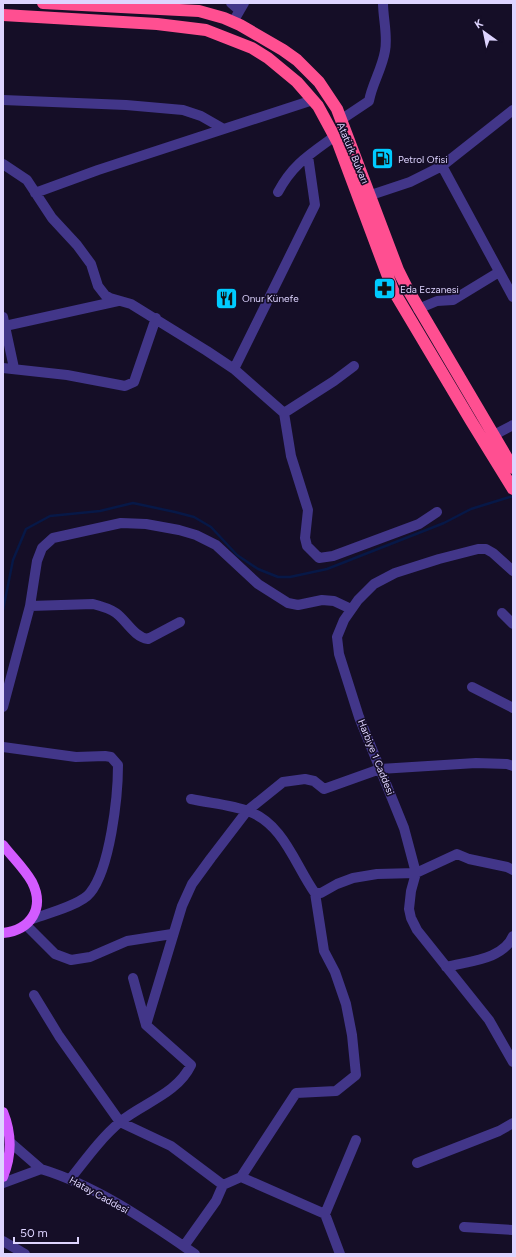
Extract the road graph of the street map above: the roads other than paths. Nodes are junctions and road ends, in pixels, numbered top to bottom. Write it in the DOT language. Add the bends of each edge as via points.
graph roads {
  1 [pos="43,3"];
  2 [pos="231,3"];
  3 [pos="383,3"];
  4 [pos="242,7"];
  5 [pos="3,15"];
  6 [pos="233,22"];
  7 [pos="3,100"];
  8 [pos="313,100"];
  9 [pos="513,110"];
  10 [pos="342,119"];
  11 [pos="222,128"];
  12 [pos="335,136"];
  13 [pos="308,156"];
  14 [pos="3,164"];
  15 [pos="442,166"];
  16 [pos="364,190"];
  17 [pos="278,192"];
  18 [pos="35,193"];
  19 [pos="500,272"];
  20 [pos="513,297"];
  21 [pos="121,301"];
  22 [pos="418,309"];
  23 [pos="156,318"];
  24 [pos="4,321"];
  25 [pos="354,366"];
  26 [pos="3,368"];
  27 [pos="14,368"];
  28 [pos="234,370"];
  29 [pos="284,413"];
  30 [pos="513,426"];
  31 [pos="494,435"];
  32 [pos="507,466"];
  33 [pos="513,489"];
  34 [pos="437,512"];
  35 [pos="513,571"];
  36 [pos="30,606"];
  37 [pos="351,609"];
  38 [pos="502,613"];
  39 [pos="180,622"];
  40 [pos="513,624"];
  41 [pos="472,687"];
  42 [pos="3,707"];
  43 [pos="513,708"];
  44 [pos="3,747"];
  45 [pos="513,766"];
  46 [pos="380,769"];
  47 [pos="191,799"];
  48 [pos="247,811"];
  49 [pos="3,845"];
  50 [pos="513,870"];
  51 [pos="416,873"];
  52 [pos="315,893"];
  53 [pos="29,922"];
  54 [pos="3,933"];
  55 [pos="172,934"];
  56 [pos="513,936"];
  57 [pos="446,967"];
  58 [pos="133,978"];
  59 [pos="34,995"];
  60 [pos="146,1025"];
  61 [pos="513,1062"];
  62 [pos="3,1112"];
  63 [pos="120,1122"];
  64 [pos="513,1124"];
  65 [pos="356,1140"];
  66 [pos="11,1143"];
  67 [pos="417,1163"];
  68 [pos="41,1169"];
  69 [pos="3,1177"];
  70 [pos="241,1177"];
  71 [pos="71,1178"];
  72 [pos="3,1183"];
  73 [pos="223,1185"];
  74 [pos="325,1214"];
  75 [pos="464,1227"];
  76 [pos="513,1230"];
  77 [pos="3,1241"];
  78 [pos="184,1246"];
  79 [pos="25,1254"];
  80 [pos="195,1254"];
  81 [pos="340,1254"];
  1 -- 6 [label="highway, Atatürk Bulvarı" via="186,9 210,13"];
  2 -- 4 [label="street"];
  3 -- 10 [label="street" via="386,49 381,71 371,89 369,101"];
  4 -- 6 [label="street"];
  5 -- 8 [label="highway, Atatürk Bulvarı" via="157,24 206,30 242,44 268,58 297,82"];
  6 -- 10 [label="highway, Atatürk Bulvarı" via="268,40 297,60 326,91"];
  7 -- 11 [label="street" via="183,110"];
  8 -- 11 [label="street"];
  8 -- 12 [label="highway, Atatürk Bulvarı"];
  9 -- 15 [label="street"];
  10 -- 16 [label="highway, Atatürk Bulvarı"];
  11 -- 18 [label="street"];
  12 -- 13 [label="street"];
  12 -- 16 [label="highway, Atatürk Bulvarı"];
  13 -- 17 [label="street" via="289,173"];
  13 -- 28 [label="street" via="315,205"];
  14 -- 18 [label="street" via="27,180"];
  15 -- 16 [label="street" via="410,182"];
  15 -- 19 [label="street"];
  16 -- 22 [label="highway, Atatürk Bulvarı" via="398,270"];
  16 -- 32 [label="highway, Atatürk Bulvarı" via="393,290"];
  18 -- 21 [label="street" via="52,218 92,264 98,286 105,296"];
  19 -- 20 [label="street"];
  19 -- 22 [label="street" via="453,300 437,301"];
  21 -- 23 [label="street"];
  21 -- 24 [label="street"];
  22 -- 31 [label="highway, Atatürk Bulvarı"];
  23 -- 27 [label="street" via="134,382 129,385"];
  23 -- 28 [label="street"];
  24 -- 27 [label="street"];
  25 -- 29 [label="street"];
  26 -- 27 [label="street"];
  28 -- 29 [label="street"];
  29 -- 34 [label="street" via="291,456 308,510 305,538 307,546 319,558 333,556 419,524"];
  30 -- 31 [label="street"];
  31 -- 32 [label="highway, Atatürk Bulvarı"];
  32 -- 33 [label="highway, Atatürk Bulvarı"];
  35 -- 37 [label="street, Harbiye 1 Caddesi" via="486,549 465,552 383,578"];
  36 -- 37 [label="street" via="37,561 42,548 48,542 53,538 121,523 146,524 196,535 216,545 258,584 288,604 298,605 322,600 334,601"];
  36 -- 39 [label="street" via="102,606 117,614 140,636 148,639"];
  36 -- 42 [label="street"];
  37 -- 46 [label="street, Harbiye 1 Caddesi" via="339,630 337,645 359,717"];
  38 -- 40 [label="street"];
  41 -- 43 [label="street"];
  44 -- 53 [label="street" via="76,757 105,756 111,757 118,765 115,810 99,879 90,894 64,909"];
  45 -- 46 [label="street" via="476,763"];
  46 -- 48 [label="street" via="324,790 314,781 304,779 283,782"];
  46 -- 51 [label="street, Harbiye 1 Caddesi" via="404,828"];
  47 -- 48 [label="street"];
  48 -- 52 [label="street" via="258,816 281,836"];
  48 -- 55 [label="street" via="192,884"];
  49 -- 53 [label="main road" via="32,883 36,903"];
  50 -- 51 [label="street" via="457,854"];
  51 -- 52 [label="street" via="377,874 353,878 321,893"];
  51 -- 57 [label="street, Harbiye 1 Caddesi" via="410,900 411,918 417,930"];
  52 -- 70 [label="street" via="324,951 335,972 346,1004 356,1074 336,1091 296,1093"];
  53 -- 54 [label="main road" via="13,932"];
  53 -- 55 [label="street" via="55,954 71,960 90,958 127,942"];
  55 -- 60 [label="street"];
  56 -- 57 [label="street" via="510,944 495,955"];
  57 -- 61 [label="street, Harbiye 1 Caddesi" via="489,1020"];
  58 -- 60 [label="street"];
  59 -- 63 [label="street" via="59,1036"];
  60 -- 63 [label="street" via="191,1065 185,1076 155,1101"];
  62 -- 66 [label="main road"];
  63 -- 71 [label="street"];
  63 -- 73 [label="street" via="171,1146"];
  64 -- 67 [label="street"];
  65 -- 74 [label="street"];
  66 -- 68 [label="street, Hatay Caddesi"];
  66 -- 69 [label="main road"];
  68 -- 71 [label="street, Hatay Caddesi"];
  68 -- 72 [label="street"];
  70 -- 73 [label="street"];
  70 -- 74 [label="street"];
  71 -- 78 [label="street, Hatay Caddesi"];
  73 -- 78 [label="street" via="216,1201"];
  74 -- 81 [label="street"];
  75 -- 76 [label="street"];
  77 -- 79 [label="street"];
  78 -- 80 [label="street, Hatay Caddesi"];
}
